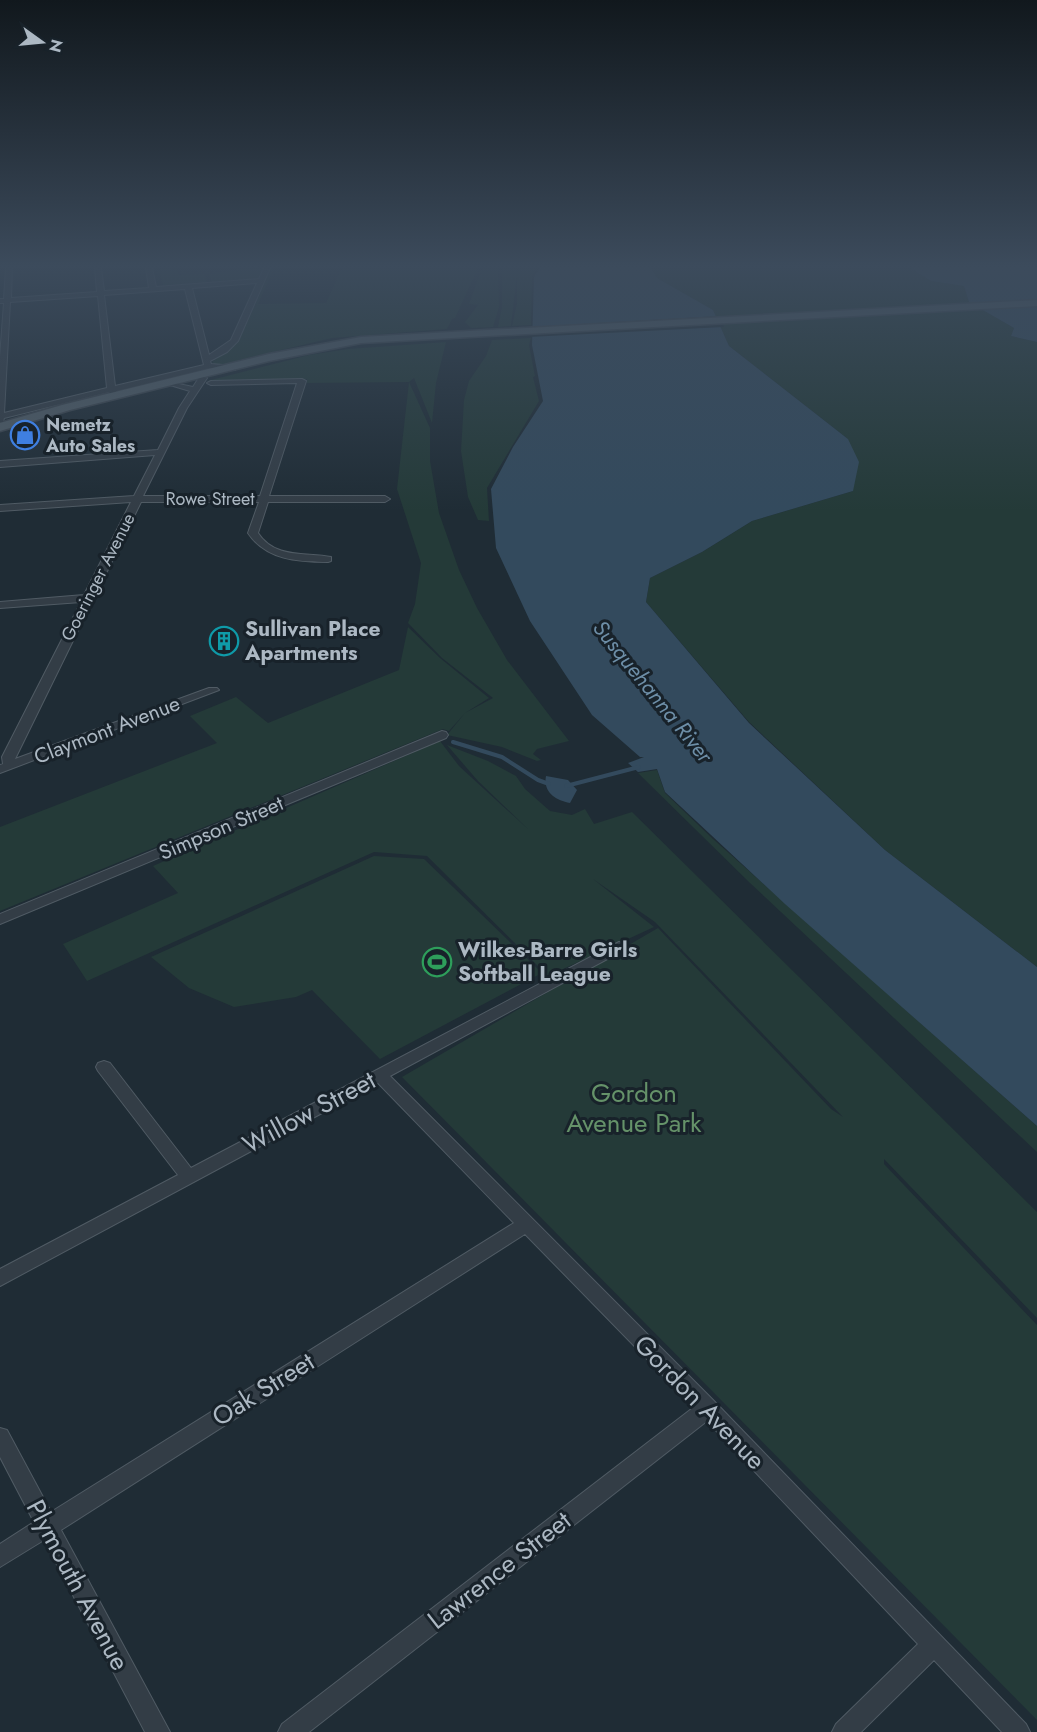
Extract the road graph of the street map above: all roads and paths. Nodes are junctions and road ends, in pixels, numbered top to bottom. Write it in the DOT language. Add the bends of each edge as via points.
graph roads {
  1 [pos="2,349"];
  2 [pos="108,349"];
  3 [pos="202,349"];
  4 [pos="225,349"];
  5 [pos="316,349"];
  6 [pos="324,349"];
  7 [pos="207,372"];
  8 [pos="174,385"];
  9 [pos="194,390"];
  10 [pos="113,392"];
  11 [pos="0,418"];
  12 [pos="0,427"];
  13 [pos="161,452"];
  14 [pos="0,464"];
  15 [pos="137,499"];
  16 [pos="263,499"];
  17 [pos="385,499"];
  18 [pos="0,508"];
  19 [pos="328,559"];
  20 [pos="87,598"];
  21 [pos="0,605"];
  22 [pos="213,690"];
  23 [pos="442,735"];
  24 [pos="5,768"];
  25 [pos="0,919"];
  26 [pos="619,947"];
  27 [pos="104,1067"];
  28 [pos="379,1075"];
  29 [pos="188,1176"];
  30 [pos="526,1224"];
  31 [pos="0,1278"];
  32 [pos="708,1408"];
  33 [pos="0,1437"];
  34 [pos="46,1526"];
  35 [pos="0,1556"];
  36 [pos="933,1645"];
  37 [pos="158,1732"];
  38 [pos="290,1732"];
  39 [pos="844,1732"];
  40 [pos="1018,1732"];
  1 -- 11 [label="street"];
  2 -- 10 [label="street"];
  3 -- 7 [label="street"];
  4 -- 7 [label="street, Goeringer Avenue"];
  5 -- 7 [label="main road"];
  6 -- 7 [label="main road"];
  7 -- 8 [label="main road"];
  7 -- 9 [label="street, Goeringer Avenue"];
  7 -- 10 [label="main road"];
  7 -- 16 [label="street" via="302,381"];
  8 -- 9 [label="street"];
  8 -- 12 [label="main road"];
  9 -- 13 [label="street, Goeringer Avenue"];
  10 -- 11 [label="street"];
  10 -- 12 [label="main road"];
  13 -- 14 [label="street"];
  13 -- 15 [label="street, Goeringer Avenue"];
  15 -- 16 [label="street, Rowe Street"];
  15 -- 18 [label="street, Rowe Street"];
  15 -- 20 [label="street, Goeringer Avenue"];
  16 -- 17 [label="street, Rowe Street"];
  16 -- 19 [label="street" via="254,537 266,547 295,557"];
  20 -- 21 [label="street"];
  20 -- 24 [label="street, Goeringer Avenue"];
  22 -- 24 [label="street, Claymont Avenue"];
  23 -- 25 [label="street, Simpson Street"];
  26 -- 28 [label="street, Willow Street"];
  27 -- 29 [label="street"];
  28 -- 29 [label="street, Willow Street"];
  28 -- 30 [label="street, Gordon Avenue"];
  29 -- 31 [label="street, Willow Street"];
  30 -- 32 [label="street, Gordon Avenue"];
  30 -- 34 [label="street, Oak Street"];
  32 -- 36 [label="street, Gordon Avenue"];
  32 -- 38 [label="street, Lawrence Street"];
  33 -- 34 [label="street, Plymouth Avenue"];
  34 -- 35 [label="street, Oak Street"];
  34 -- 37 [label="street, Plymouth Avenue"];
  36 -- 39 [label="street"];
  36 -- 40 [label="street, Gordon Avenue"];
}
